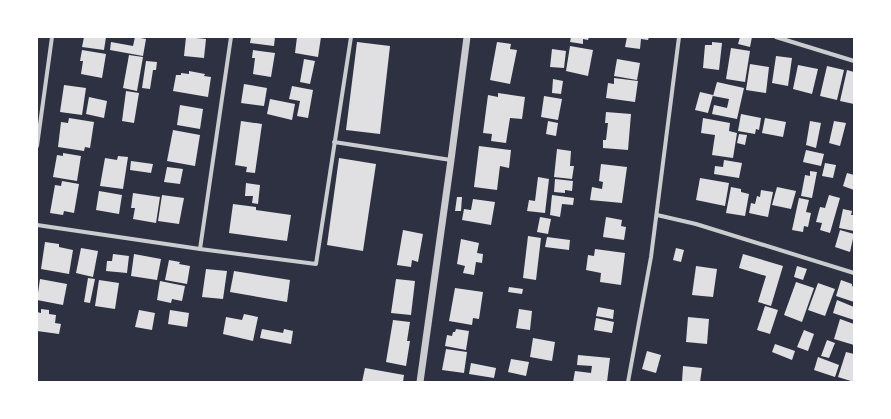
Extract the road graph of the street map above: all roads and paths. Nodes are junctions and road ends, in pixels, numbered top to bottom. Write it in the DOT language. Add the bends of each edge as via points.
graph roads {
  1 [pos="52,37"];
  2 [pos="231,37"];
  3 [pos="351,37"];
  4 [pos="467,37"];
  5 [pos="679,37"];
  6 [pos="776,37"];
  7 [pos="854,61"];
  8 [pos="334,142"];
  9 [pos="37,146"];
  10 [pos="451,160"];
  11 [pos="657,215"];
  12 [pos="37,225"];
  13 [pos="200,249"];
  14 [pos="854,273"];
  15 [pos="420,382"];
  16 [pos="628,382"];
  1 -- 9 [label="street"];
  2 -- 13 [label="street"];
  3 -- 8 [label="street"];
  4 -- 10 [label="street"];
  5 -- 11 [label="street"];
  6 -- 7 [label="street"];
  8 -- 10 [label="street"];
  8 -- 13 [label="street" via="316,264"];
  10 -- 15 [label="street"];
  11 -- 14 [label="street" via="696,224"];
  11 -- 16 [label="street"];
  12 -- 13 [label="street"];
}
